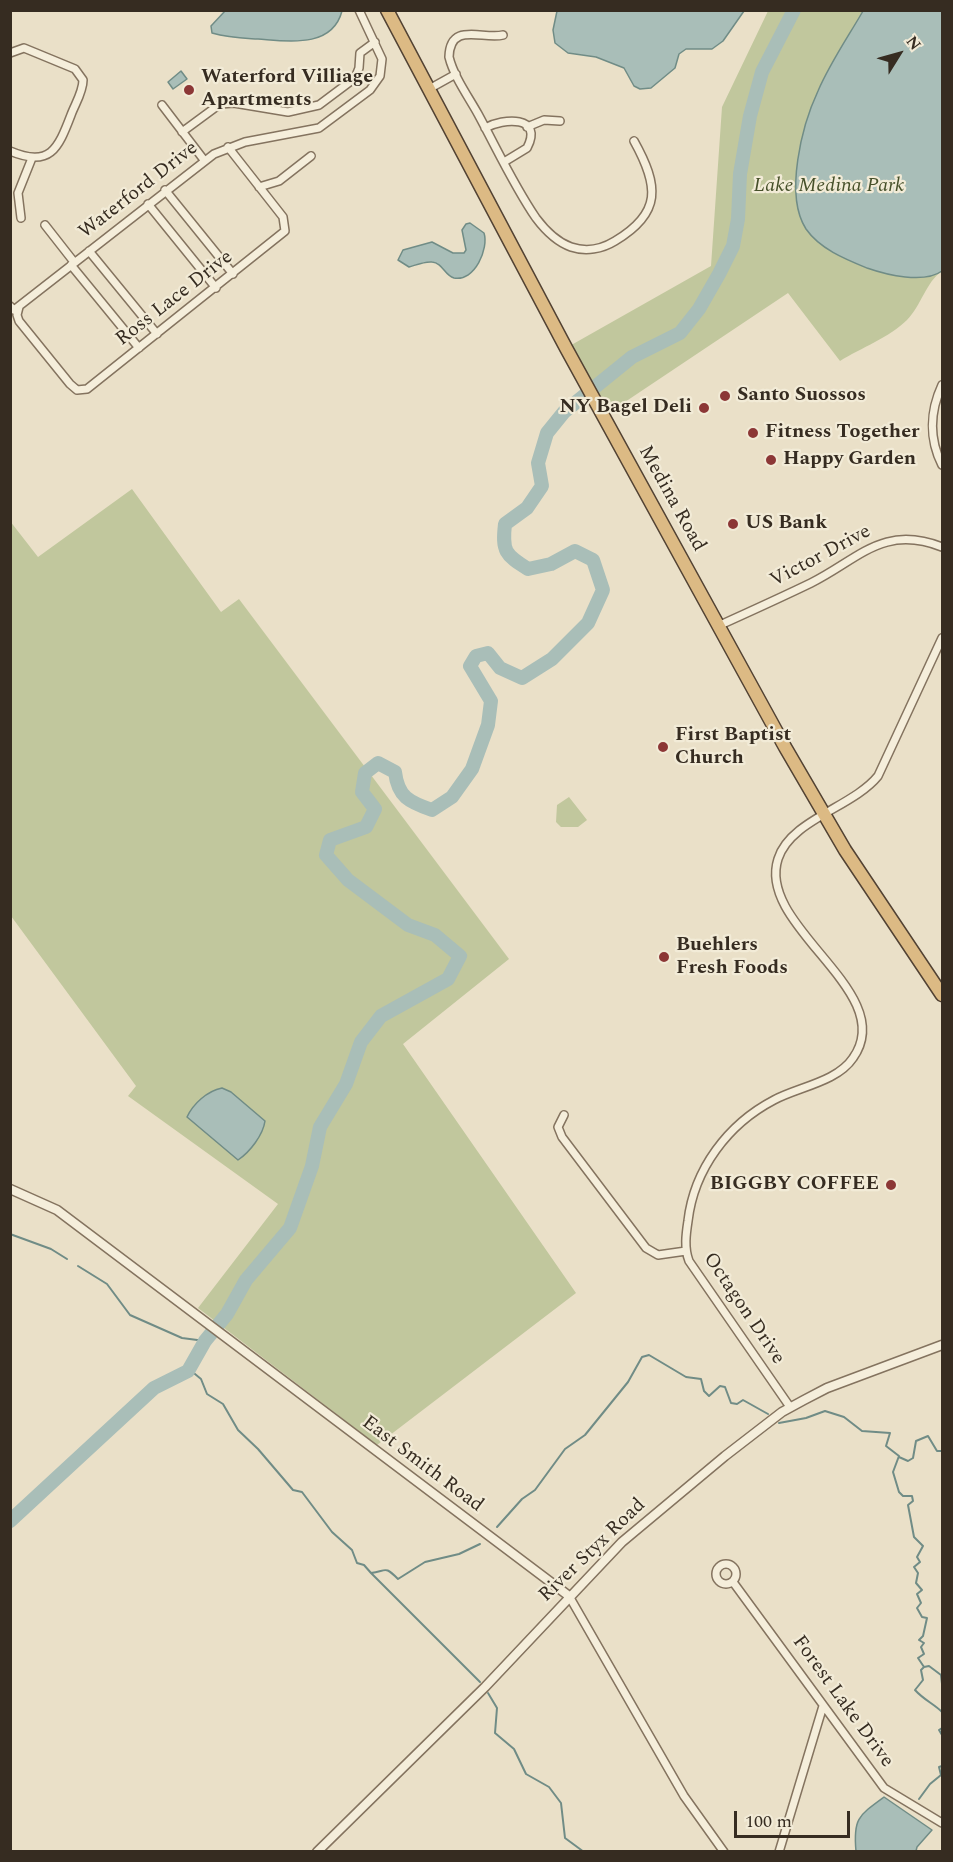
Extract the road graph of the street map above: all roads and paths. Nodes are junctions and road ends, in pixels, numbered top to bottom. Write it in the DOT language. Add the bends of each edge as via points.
graph roads {
  1 [pos="359,10"];
  2 [pos="387,10"];
  3 [pos="503,35"];
  4 [pos="375,42"];
  5 [pos="10,53"];
  6 [pos="456,74"];
  7 [pos="429,89"];
  8 [pos="162,105"];
  9 [pos="560,121"];
  10 [pos="527,127"];
  11 [pos="485,128"];
  12 [pos="182,132"];
  13 [pos="634,141"];
  14 [pos="228,147"];
  15 [pos="10,151"];
  16 [pos="311,156"];
  17 [pos="32,158"];
  18 [pos="204,160"];
  19 [pos="504,162"];
  20 [pos="259,187"];
  21 [pos="165,190"];
  22 [pos="148,204"];
  23 [pos="21,218"];
  24 [pos="45,225"];
  25 [pos="89,251"];
  26 [pos="73,264"];
  27 [pos="233,274"];
  28 [pos="216,288"];
  29 [pos="10,306"];
  30 [pos="21,306"];
  31 [pos="157,334"];
  32 [pos="139,348"];
  33 [pos="942,385"];
  34 [pos="942,465"];
  35 [pos="942,547"];
  36 [pos="718,626"];
  37 [pos="942,638"];
  38 [pos="824,815"];
  39 [pos="942,994"];
  40 [pos="564,1115"];
  41 [pos="10,1189"];
  42 [pos="686,1251"];
  43 [pos="942,1346"];
  44 [pos="790,1407"];
  45 [pos="733,1582"];
  46 [pos="569,1596"];
  47 [pos="824,1706"];
  48 [pos="942,1823"];
  49 [pos="317,1851"];
  50 [pos="724,1851"];
  51 [pos="778,1851"];
  1 -- 4 [label="street, Waterford Drive"];
  2 -- 7 [label="highway, Medina Road"];
  3 -- 6 [label="street" via="466,33 455,40 449,57"];
  4 -- 12 [label="street" via="360,53 355,78 319,105 288,112 220,104"];
  4 -- 14 [label="street, Waterford Drive" via="382,59 376,83 329,122 306,132"];
  5 -- 17 [label="street" via="24,48 75,69 83,80 58,145 46,155"];
  6 -- 7 [label="street"];
  6 -- 11 [label="street"];
  7 -- 36 [label="highway, Medina Road"];
  8 -- 12 [label="street"];
  9 -- 10 [label="street" via="544,120"];
  10 -- 11 [label="street" via="518,120 509,120"];
  10 -- 19 [label="street" via="531,137 527,148"];
  11 -- 19 [label="street"];
  12 -- 18 [label="street"];
  13 -- 19 [label="street" via="652,183 645,219 607,246 591,250 571,247 552,236"];
  14 -- 18 [label="street, Waterford Drive"];
  14 -- 20 [label="street"];
  15 -- 17 [label="street"];
  16 -- 20 [label="street" via="279,181"];
  17 -- 23 [label="street" via="18,193"];
  18 -- 21 [label="street, Waterford Drive"];
  20 -- 27 [label="street, Ross Lace Drive" via="283,217 286,227 282,235"];
  21 -- 22 [label="street, Waterford Drive"];
  21 -- 27 [label="street"];
  22 -- 25 [label="street, Waterford Drive"];
  22 -- 28 [label="street"];
  24 -- 26 [label="street"];
  25 -- 26 [label="street, Waterford Drive"];
  25 -- 31 [label="street"];
  26 -- 30 [label="street, Waterford Drive"];
  26 -- 32 [label="street"];
  27 -- 28 [label="street, Ross Lace Drive"];
  28 -- 31 [label="street, Ross Lace Drive"];
  29 -- 30 [label="street" via="14,310"];
  30 -- 32 [label="street, Ross Lace Drive" via="19,321 77,390 87,389"];
  31 -- 32 [label="street, Ross Lace Drive"];
  33 -- 34 [label="street" via="932,431"];
  35 -- 36 [label="street, Victor Drive" via="908,539 869,547 813,582"];
  36 -- 38 [label="highway, Medina Road"];
  37 -- 38 [label="street" via="878,776 861,794"];
  38 -- 39 [label="highway, Medina Road"];
  38 -- 42 [label="street" via="796,833 786,845 778,858 776,880 783,902 857,1005 861,1041 853,1060 837,1073 774,1100 728,1135 700,1174 691,1196"];
  40 -- 42 [label="street, Octagon Drive" via="558,1127 562,1137 646,1248 658,1255"];
  41 -- 46 [label="street, East Smith Road" via="57,1210"];
  42 -- 44 [label="street, Octagon Drive" via="697,1275"];
  43 -- 44 [label="street, River Styx Road" via="827,1388"];
  44 -- 46 [label="street, River Styx Road" via="634,1530"];
  45 -- 47 [label="street, Forest Lake Drive"];
  46 -- 49 [label="street, River Styx Road" via="484,1687"];
  46 -- 50 [label="street, East Smith Road" via="684,1796"];
  47 -- 48 [label="street, Forest Lake Drive" via="884,1788"];
  47 -- 51 [label="street"];
}
